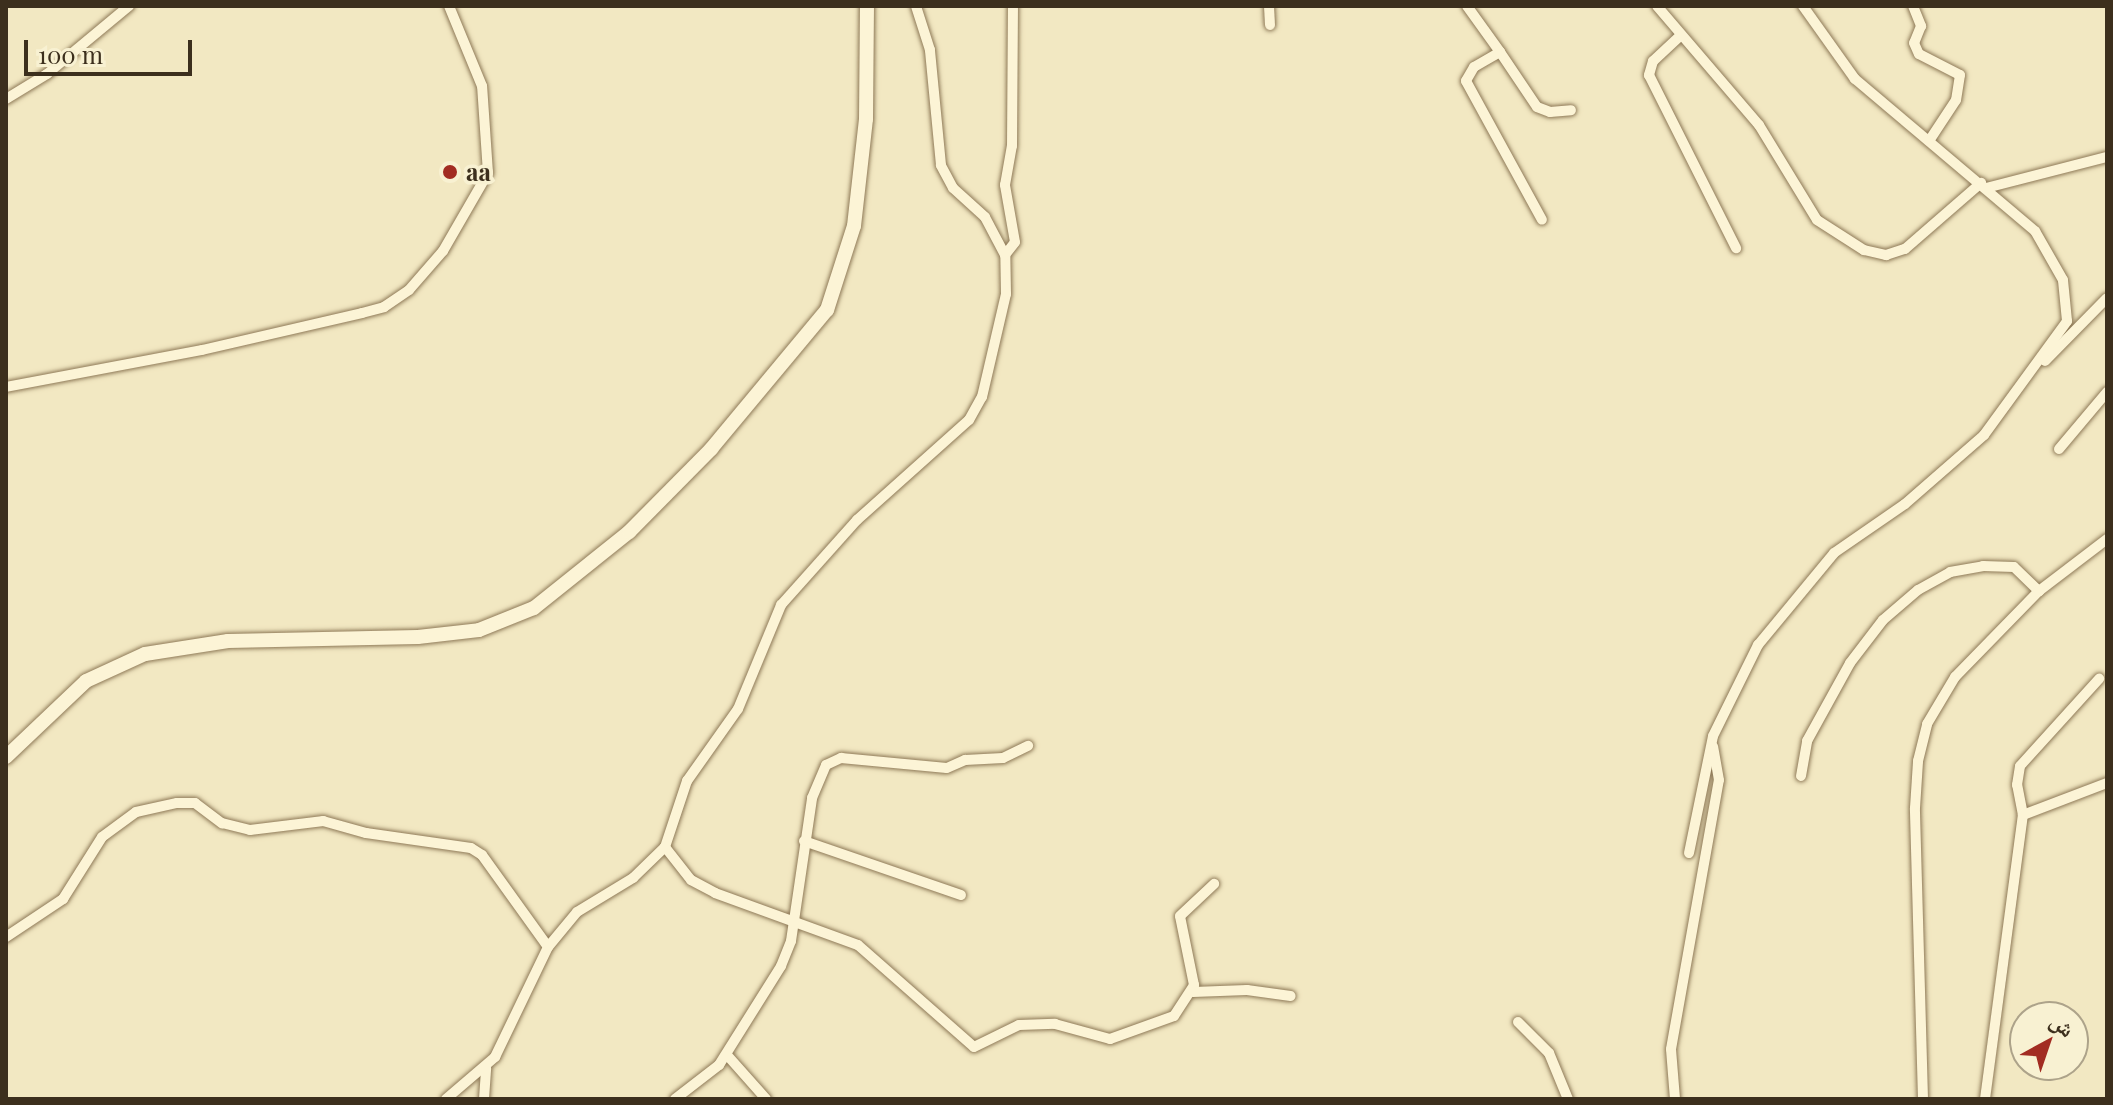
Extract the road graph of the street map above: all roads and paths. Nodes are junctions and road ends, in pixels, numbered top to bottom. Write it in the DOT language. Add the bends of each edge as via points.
graph roads {
  1 [pos="129,6"];
  2 [pos="449,6"];
  3 [pos="867,6"];
  4 [pos="916,6"];
  5 [pos="1013,6"];
  6 [pos="1269,6"];
  7 [pos="1467,6"];
  8 [pos="1657,6"];
  9 [pos="1803,6"];
  10 [pos="1913,6"];
  11 [pos="1270,25"];
  12 [pos="1680,36"];
  13 [pos="1500,52"];
  14 [pos="6,99"];
  15 [pos="1571,110"];
  16 [pos="1929,141"];
  17 [pos="2107,157"];
  18 [pos="1983,186"];
  19 [pos="1542,220"];
  20 [pos="1736,248"];
  21 [pos="1005,255"];
  22 [pos="2107,298"];
  23 [pos="2032,373"];
  24 [pos="6,387"];
  25 [pos="2107,392"];
  26 [pos="2059,449"];
  27 [pos="2107,539"];
  28 [pos="2039,591"];
  29 [pos="2099,679"];
  30 [pos="1712,745"];
  31 [pos="1028,746"];
  32 [pos="6,757"];
  33 [pos="1801,776"];
  34 [pos="2107,783"];
  35 [pos="2023,815"];
  36 [pos="804,841"];
  37 [pos="665,847"];
  38 [pos="1689,853"];
  39 [pos="1214,884"];
  40 [pos="961,895"];
  41 [pos="793,921"];
  42 [pos="6,937"];
  43 [pos="548,947"];
  44 [pos="1193,992"];
  45 [pos="1291,996"];
  46 [pos="1518,1022"];
  47 [pos="727,1055"];
  48 [pos="486,1068"];
  49 [pos="446,1099"];
  50 [pos="484,1099"];
  51 [pos="675,1099"];
  52 [pos="766,1099"];
  53 [pos="1568,1099"];
  54 [pos="1675,1099"];
  55 [pos="1923,1099"];
  56 [pos="1985,1099"];
  1 -- 14 [label="street" via="47,74"];
  2 -- 24 [label="street" via="482,86 488,173 443,251 409,290 384,307 362,313"];
  3 -- 32 [label="main road" via="866,119 854,226 827,310 711,449 629,532 534,608 479,630 418,637 228,641 145,654 86,681"];
  4 -- 21 [label="street" via="930,50 941,165 953,188 985,217"];
  5 -- 21 [label="street" via="1011,152 1005,185 1015,242"];
  6 -- 11 [label="street"];
  7 -- 13 [label="street"];
  8 -- 12 [label="street"];
  9 -- 16 [label="street" via="1855,79"];
  10 -- 16 [label="street" via="1921,26 1914,43 1919,54 1960,75 1956,100"];
  12 -- 18 [label="street" via="1759,125 1817,220 1864,250 1886,255 1905,249"];
  12 -- 20 [label="street" via="1653,61 1649,75"];
  13 -- 15 [label="street" via="1537,107"];
  13 -- 19 [label="street" via="1474,67 1466,81"];
  16 -- 18 [label="street"];
  17 -- 18 [label="street"];
  18 -- 23 [label="street" via="2035,231 2055,261 2069,301 2067,321"];
  21 -- 37 [label="street" via="1004,303 977,410 857,520 781,605 738,709 692,771"];
  22 -- 23 [label="street"];
  23 -- 30 [label="street" via="1984,435 1905,504 1834,553 1793,598 1758,645"];
  25 -- 26 [label="street"];
  27 -- 28 [label="street"];
  28 -- 33 [label="street" via="2014,567 1983,566 1950,572 1918,590 1883,620 1850,663 1807,741"];
  28 -- 55 [label="street" via="1938,698 1918,761"];
  29 -- 35 [label="street" via="2020,766 2017,785"];
  30 -- 38 [label="street"];
  30 -- 54 [label="street" via="1719,780 1671,1049"];
  31 -- 36 [label="street" via="1003,758 965,760 947,768 832,761 820,773"];
  34 -- 35 [label="street"];
  35 -- 56 [label="street"];
  36 -- 40 [label="street"];
  36 -- 41 [label="street"];
  37 -- 41 [label="street" via="691,880"];
  37 -- 43 [label="street" via="633,878 577,912"];
  39 -- 44 [label="street" via="1180,916"];
  41 -- 44 [label="street" via="858,945 974,1047 1000,1031 1038,1022 1100,1038 1122,1037 1174,1016"];
  41 -- 47 [label="street" via="781,966"];
  42 -- 43 [label="street" via="63,899 102,837 136,812 195,803 222,823 250,830 323,821 366,833 471,848 482,855"];
  43 -- 48 [label="street" via="504,1042"];
  44 -- 45 [label="street" via="1247,990"];
  46 -- 53 [label="street" via="1549,1053"];
  47 -- 51 [label="street"];
  47 -- 52 [label="street"];
  48 -- 49 [label="street"];
  48 -- 50 [label="street"];
}
